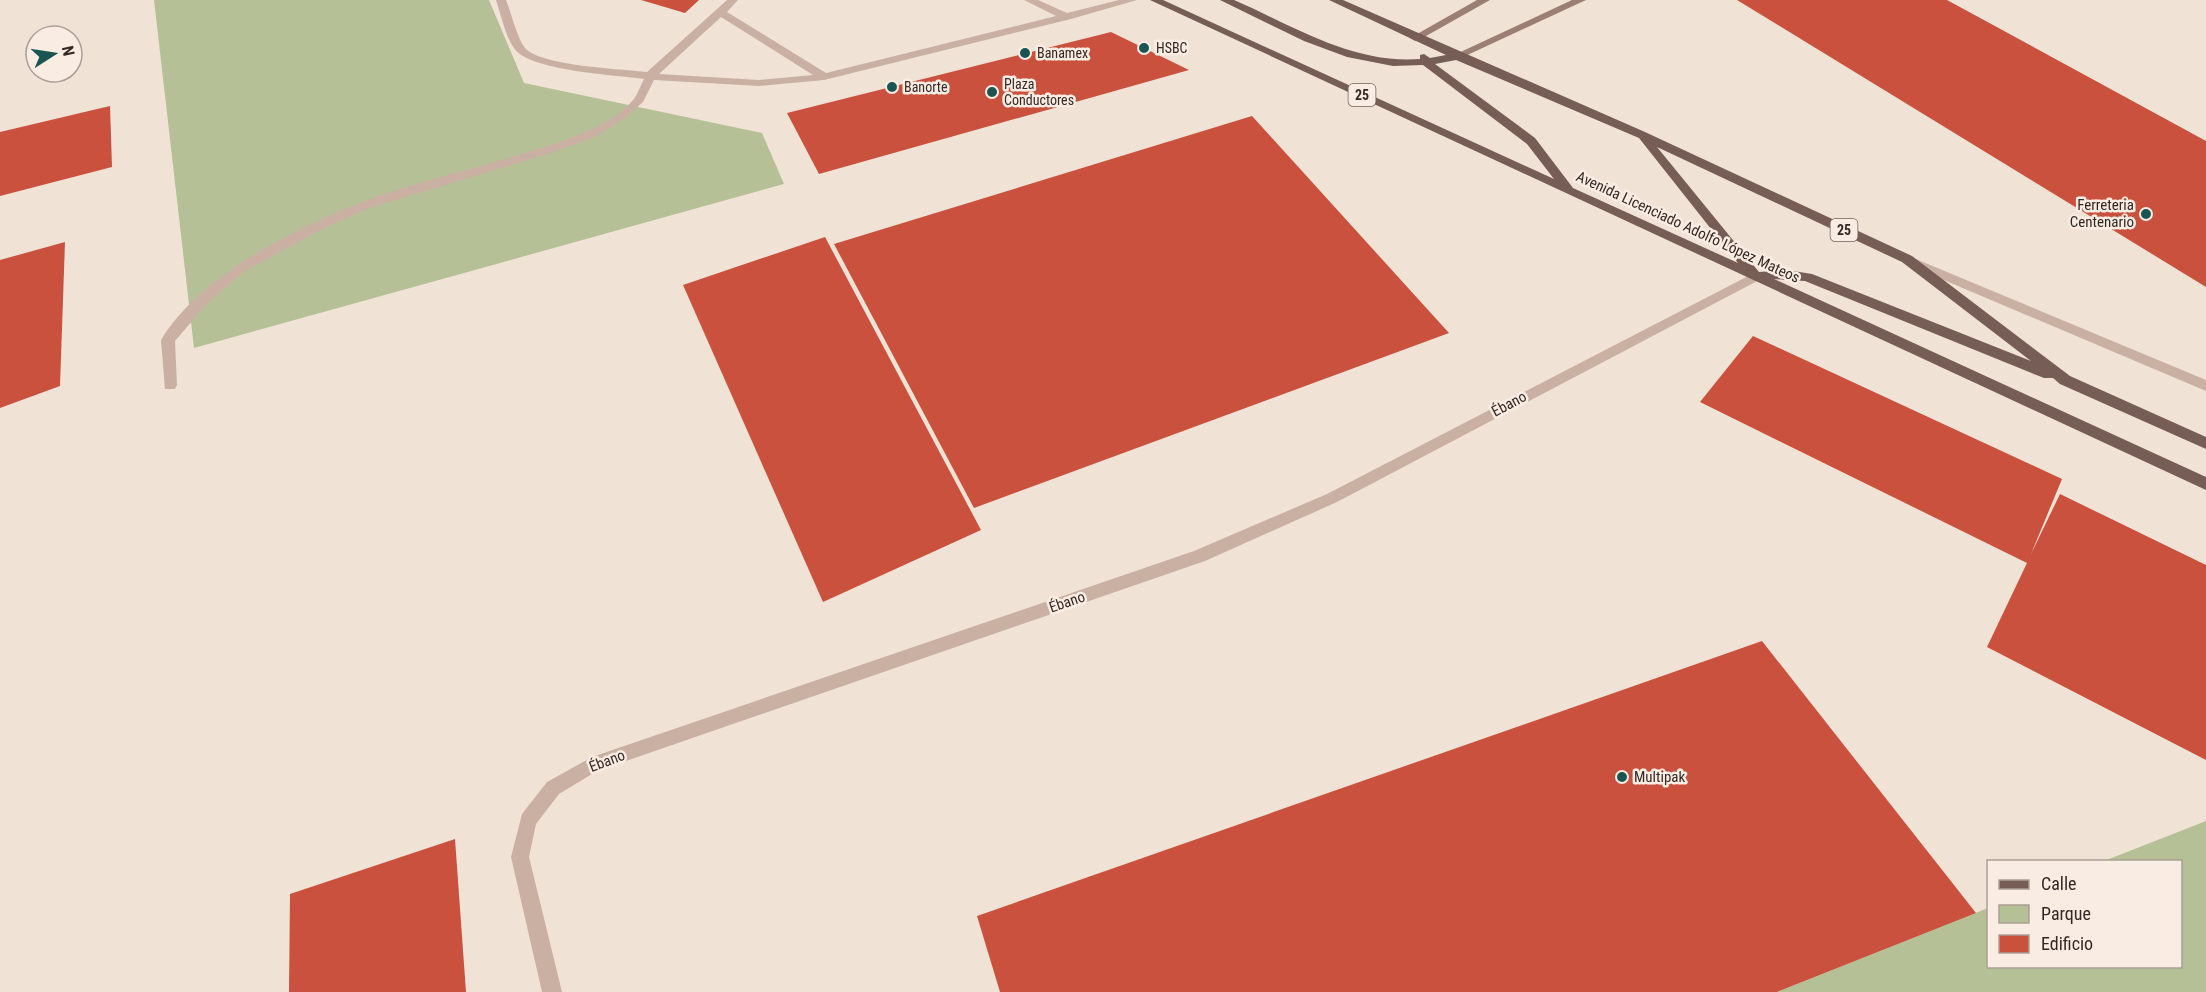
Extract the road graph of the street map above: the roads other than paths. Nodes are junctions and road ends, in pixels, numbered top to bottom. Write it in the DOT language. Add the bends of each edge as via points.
graph roads {
  1 [pos="501,0"];
  2 [pos="734,0"];
  3 [pos="1029,0"];
  4 [pos="1132,0"];
  5 [pos="1155,0"];
  6 [pos="1225,0"];
  7 [pos="1334,0"];
  8 [pos="1485,0"];
  9 [pos="1581,0"];
  10 [pos="720,12"];
  11 [pos="1067,17"];
  12 [pos="1415,38"];
  13 [pos="1457,56"];
  14 [pos="1427,63"];
  15 [pos="651,75"];
  16 [pos="824,77"];
  17 [pos="1641,135"];
  18 [pos="1569,190"];
  19 [pos="1907,259"];
  20 [pos="1756,276"];
  21 [pos="2065,380"];
  22 [pos="170,385"];
  23 [pos="2206,386"];
  24 [pos="2206,443"];
  25 [pos="2206,484"];
  26 [pos="552,992"];
  1 -- 15 [label="street" via="519,48 530,57 558,65"];
  2 -- 10 [label="street"];
  3 -- 11 [label="street"];
  4 -- 11 [label="street"];
  5 -- 18 [label="main road, Avenida Licenciado Adolfo López Mateos / 25"];
  6 -- 14 [label="main road" via="1352,55 1393,63"];
  7 -- 12 [label="main road, 25"];
  8 -- 12 [label="street"];
  9 -- 13 [label="street"];
  10 -- 15 [label="street"];
  10 -- 16 [label="street"];
  11 -- 16 [label="street"];
  12 -- 13 [label="main road, 25"];
  12 -- 14 [label="main road"];
  13 -- 14 [label="main road"];
  13 -- 17 [label="main road, 25"];
  14 -- 18 [label="main road" via="1531,141"];
  15 -- 16 [label="street" via="759,84"];
  15 -- 22 [label="street" via="639,100 593,133 497,167 365,205 237,270 200,303 168,340"];
  17 -- 19 [label="main road, 25"];
  17 -- 20 [label="main road"];
  18 -- 20 [label="main road, Avenida Licenciado Adolfo López Mateos / 25"];
  19 -- 21 [label="main road, 25"];
  19 -- 23 [label="street"];
  20 -- 21 [label="main road" via="1807,277"];
  20 -- 25 [label="main road, Avenida Licenciado Adolfo López Mateos / 25"];
  20 -- 26 [label="street, Ébano" via="1332,498 1199,556 592,765 553,788 528,820 520,857"];
  21 -- 24 [label="main road, 25"];
}
